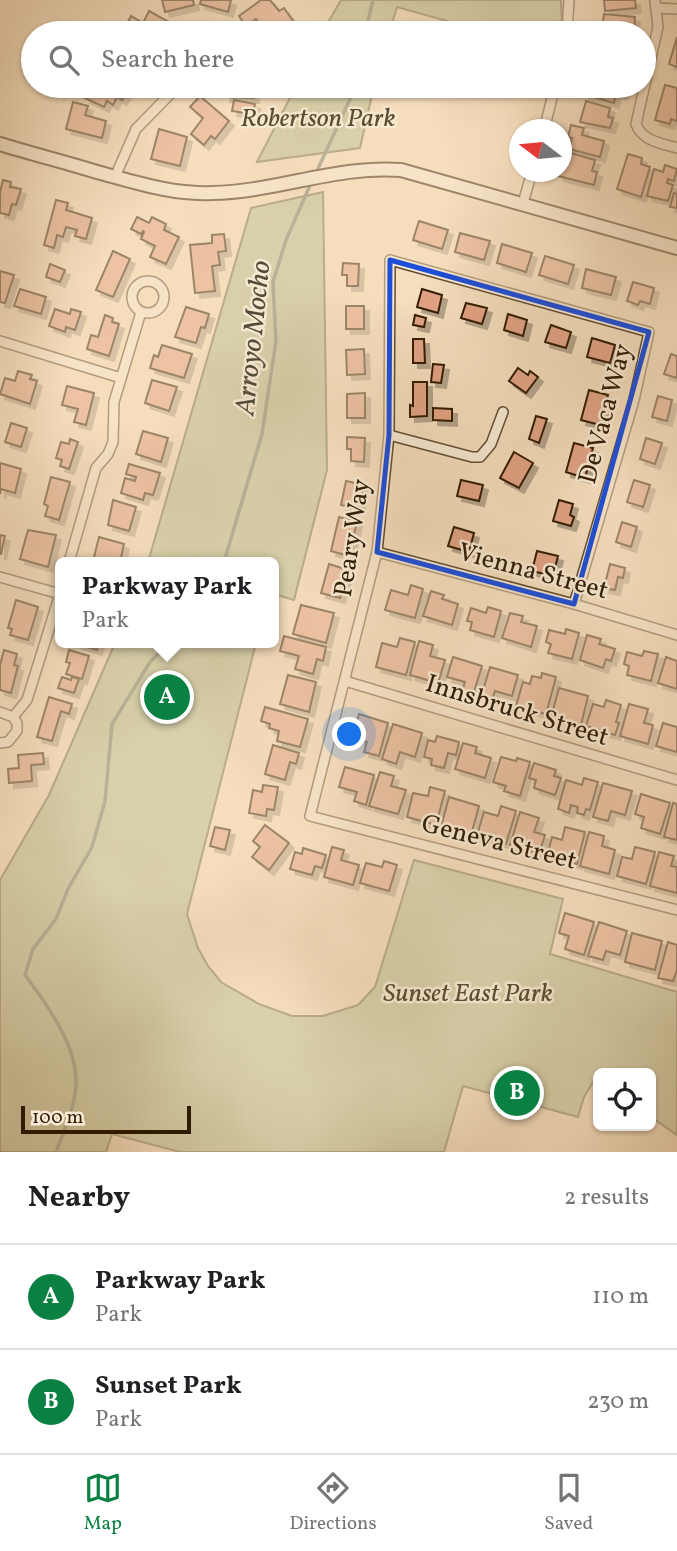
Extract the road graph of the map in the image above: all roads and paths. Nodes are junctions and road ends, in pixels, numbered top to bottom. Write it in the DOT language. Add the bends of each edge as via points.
graph roads {
  1 [pos="569,0"];
  2 [pos="656,4"];
  3 [pos="677,9"];
  4 [pos="568,21"];
  5 [pos="656,37"];
  6 [pos="166,98"];
  7 [pos="552,98"];
  8 [pos="642,98"];
  9 [pos="547,119"];
  10 [pos="0,144"];
  11 [pos="677,148"];
  12 [pos="115,177"];
  13 [pos="529,182"];
  14 [pos="523,203"];
  15 [pos="677,248"];
  16 [pos="390,260"];
  17 [pos="141,312"];
  18 [pos="0,341"];
  19 [pos="121,378"];
  20 [pos="503,412"];
  21 [pos="389,435"];
  22 [pos="377,551"];
  23 [pos="70,557"];
  24 [pos="0,577"];
  25 [pos="55,593"];
  26 [pos="574,604"];
  27 [pos="55,610"];
  28 [pos="677,635"];
  29 [pos="345,681"];
  30 [pos="0,712"];
  31 [pos="13,717"];
  32 [pos="0,743"];
  33 [pos="677,780"];
  34 [pos="310,816"];
  35 [pos="677,910"];
  1 -- 4 [label="street"];
  2 -- 3 [label="street"];
  2 -- 5 [label="street"];
  6 -- 12 [label="street" via="136,129"];
  7 -- 9 [label="street"];
  8 -- 11 [label="street" via="636,124 639,131 645,138"];
  10 -- 12 [label="street"];
  12 -- 14 [label="street" via="177,192 219,193 342,172 401,170"];
  13 -- 14 [label="street"];
  14 -- 15 [label="street"];
  16 -- 21 [label="street, Peary Way"];
  16 -- 26 [label="street, De Vaca Way" via="649,332 634,400"];
  17 -- 19 [label="street"];
  18 -- 19 [label="street"];
  19 -- 23 [label="street" via="114,402 113,442 96,468"];
  20 -- 21 [label="street" via="491,444 480,457"];
  21 -- 22 [label="street, Peary Way"];
  22 -- 26 [label="street, Vienna Street"];
  22 -- 29 [label="street, Peary Way"];
  24 -- 25 [label="street"];
  26 -- 28 [label="street, Vienna Street"];
  27 -- 31 [label="street" via="27,700"];
  29 -- 33 [label="street, Innsbruck Street"];
  29 -- 34 [label="street, Peary Way"];
  30 -- 31 [label="street"];
  31 -- 32 [label="street" via="17,723 14,737"];
  34 -- 35 [label="street, Geneva Street"];
}
